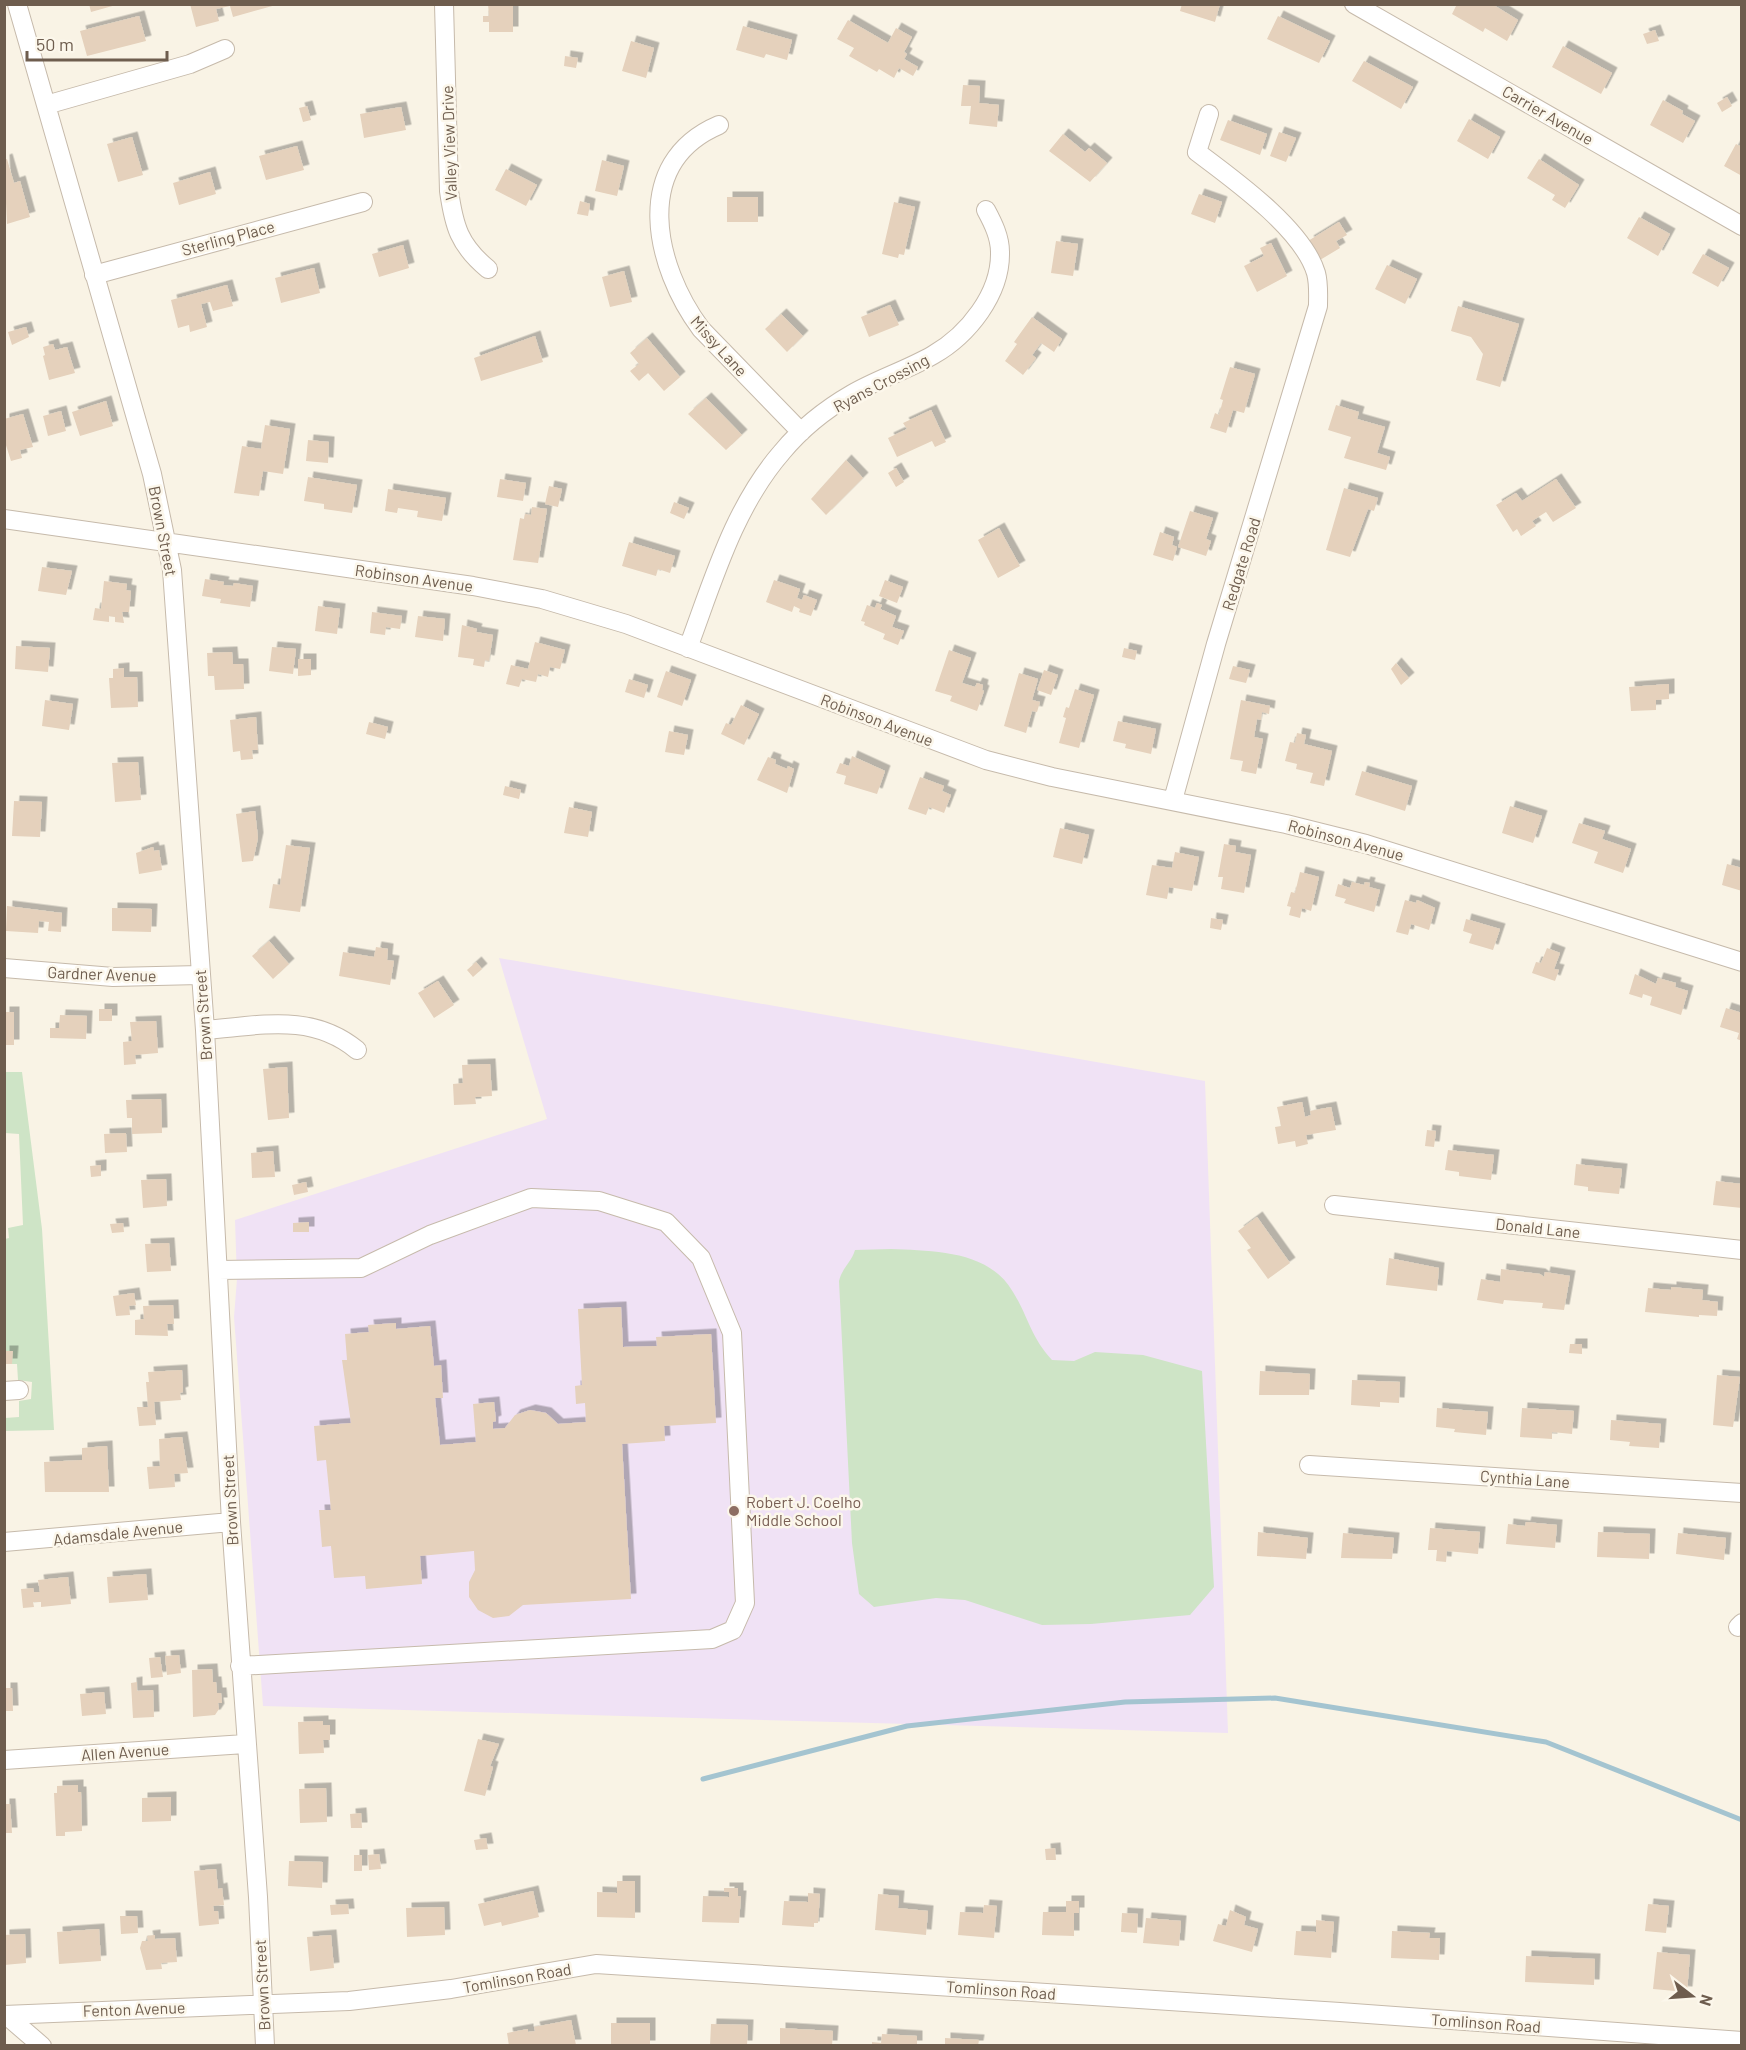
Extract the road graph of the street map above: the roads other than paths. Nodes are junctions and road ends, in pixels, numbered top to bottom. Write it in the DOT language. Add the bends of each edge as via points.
graph roads {
  1 [pos="17,4"];
  2 [pos="444,4"];
  3 [pos="1354,4"];
  4 [pos="225,49"];
  5 [pos="45,105"];
  6 [pos="1209,114"];
  7 [pos="719,125"];
  8 [pos="363,202"];
  9 [pos="986,210"];
  10 [pos="1742,226"];
  11 [pos="488,269"];
  12 [pos="94,275"];
  13 [pos="801,432"];
  14 [pos="4,519"];
  15 [pos="168,544"];
  16 [pos="688,648"];
  17 [pos="1173,800"];
  18 [pos="1742,962"];
  19 [pos="4,968"];
  20 [pos="200,975"];
  21 [pos="205,1030"];
  22 [pos="357,1050"];
  23 [pos="1334,1205"];
  24 [pos="1742,1250"];
  25 [pos="218,1270"];
  26 [pos="1309,1465"];
  27 [pos="1742,1493"];
  28 [pos="231,1522"];
  29 [pos="4,1542"];
  30 [pos="240,1666"];
  31 [pos="245,1744"];
  32 [pos="4,1760"];
  33 [pos="263,2003"];
  34 [pos="5,2015"];
  35 [pos="1742,2041"];
  36 [pos="42,2046"];
  37 [pos="265,2046"];
  1 -- 5 [label="street, Brown Street"];
  2 -- 11 [label="street, Valley View Drive" via="452,210 462,243"];
  3 -- 10 [label="street, Carrier Avenue"];
  4 -- 5 [label="street" via="190,64"];
  5 -- 12 [label="street, Brown Street"];
  6 -- 17 [label="street, Redgate Road" via="1197,152 1271,213 1310,260 1318,288 1313,329 1216,644"];
  7 -- 13 [label="street, Missy Lane" via="693,138 676,156 665,176 659,214 668,270 701,328"];
  8 -- 12 [label="street, Sterling Place"];
  9 -- 13 [label="street, Ryans Crossing" via="998,236 999,267 984,305 970,324 935,354 850,395"];
  12 -- 15 [label="street, Brown Street" via="152,474"];
  13 -- 16 [label="street, Ryans Crossing" via="782,452 747,503"];
  14 -- 15 [label="street, Robinson Avenue"];
  15 -- 16 [label="street, Robinson Avenue" via="508,592 571,606"];
  15 -- 20 [label="street, Brown Street"];
  16 -- 17 [label="street, Robinson Avenue" via="986,760"];
  17 -- 18 [label="street, Robinson Avenue" via="1365,844"];
  19 -- 20 [label="street, Gardner Avenue" via="113,977"];
  20 -- 21 [label="street, Brown Street"];
  21 -- 22 [label="street" via="307,1025 335,1034"];
  21 -- 25 [label="street, Brown Street"];
  23 -- 24 [label="street, Donald Lane"];
  25 -- 28 [label="street, Brown Street"];
  25 -- 30 [label="street" via="361,1268 430,1235 531,1198 599,1201 666,1222 701,1258 732,1333 745,1603 733,1630 712,1639"];
  26 -- 27 [label="street, Cynthia Lane"];
  28 -- 29 [label="street, Adamsdale Avenue"];
  28 -- 30 [label="street, Brown Street"];
  30 -- 31 [label="street, Brown Street"];
  31 -- 32 [label="street, Allen Avenue"];
  31 -- 33 [label="street, Brown Street"];
  33 -- 34 [label="street, Fenton Avenue"];
  33 -- 35 [label="street, Tomlinson Road" via="349,2001 451,1989 596,1964"];
  33 -- 37 [label="street, Brown Street"];
  34 -- 36 [label="street"];
}
